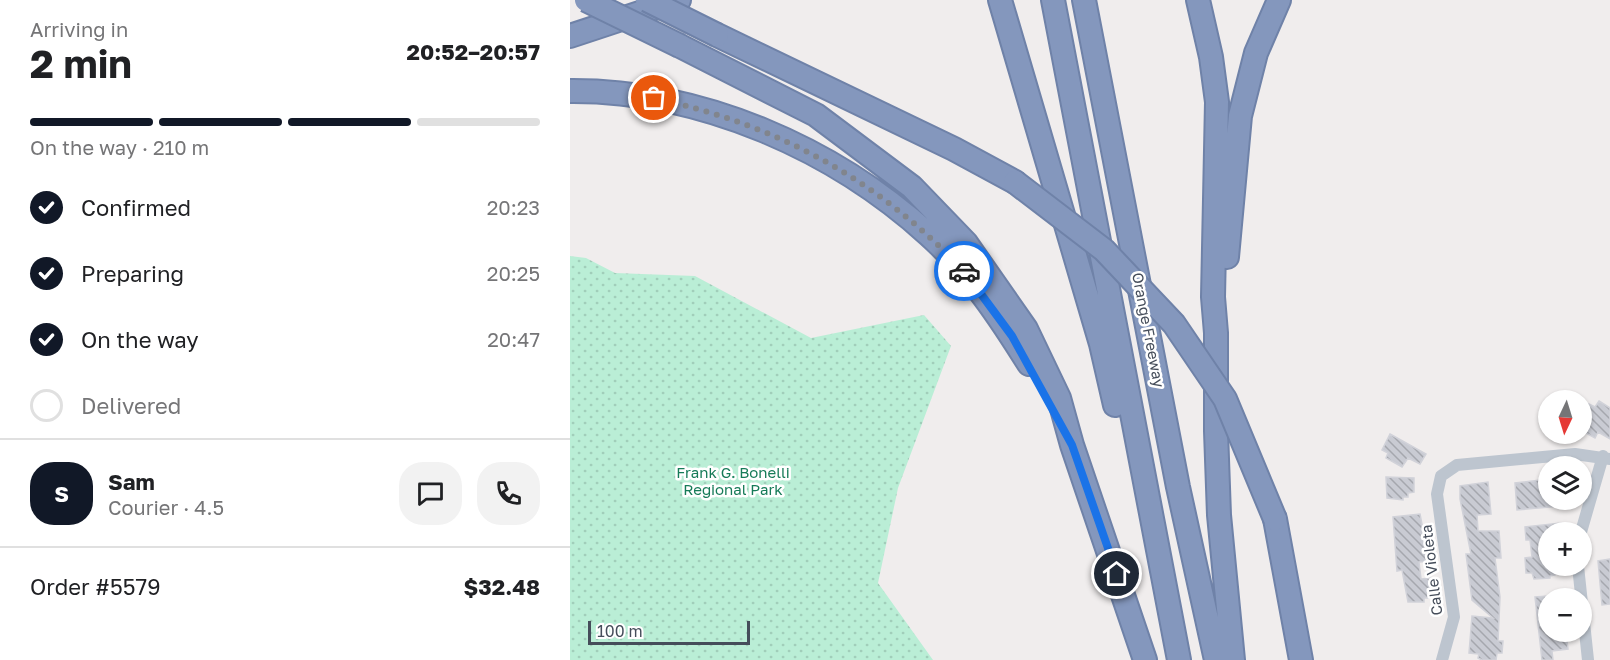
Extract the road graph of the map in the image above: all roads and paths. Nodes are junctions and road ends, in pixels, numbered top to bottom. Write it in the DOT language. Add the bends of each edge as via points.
graph roads {
  1 [pos="586,0"];
  2 [pos="647,0"];
  3 [pos="679,0"];
  4 [pos="1000,0"];
  5 [pos="1053,0"];
  6 [pos="1084,0"];
  7 [pos="1198,0"];
  8 [pos="1279,0"];
  9 [pos="570,36"];
  10 [pos="570,91"];
  11 [pos="1216,333"];
  12 [pos="1072,445"];
  13 [pos="1607,457"];
  14 [pos="1584,522"];
  15 [pos="1579,576"];
  16 [pos="1163,577"];
  17 [pos="1145,660"];
  18 [pos="1179,660"];
  19 [pos="1216,660"];
  20 [pos="1233,660"];
  21 [pos="1301,660"];
  22 [pos="1442,660"];
  23 [pos="1588,660"];
  1 -- 12 [label="highway, bridge" via="816,116 912,187 966,243 1026,329 1059,398"];
  2 -- 21 [label="highway, bridge" via="1015,182 1104,250 1174,324 1225,399 1275,519"];
  3 -- 9 [label="highway"];
  4 -- 16 [label="highway" via="1101,344"];
  5 -- 16 [label="highway, Orange Freeway"];
  6 -- 19 [label="highway, Orange Freeway" via="1178,487"];
  7 -- 11 [label="highway" via="1217,102 1213,297"];
  8 -- 11 [label="highway" via="1256,53 1240,116 1224,293"];
  10 -- 12 [label="highway" via="654,98 762,129 822,158 886,199 930,236 965,273 1012,336"];
  11 -- 20 [label="highway" via="1219,515"];
  12 -- 17 [label="highway"];
  13 -- 14 [label="street"];
  13 -- 22 [label="street, Calle Violeta" via="1575,454 1456,465 1441,476 1437,494 1454,617"];
  15 -- 23 [label="street"];
  16 -- 18 [label="highway, Orange Freeway"];
}
